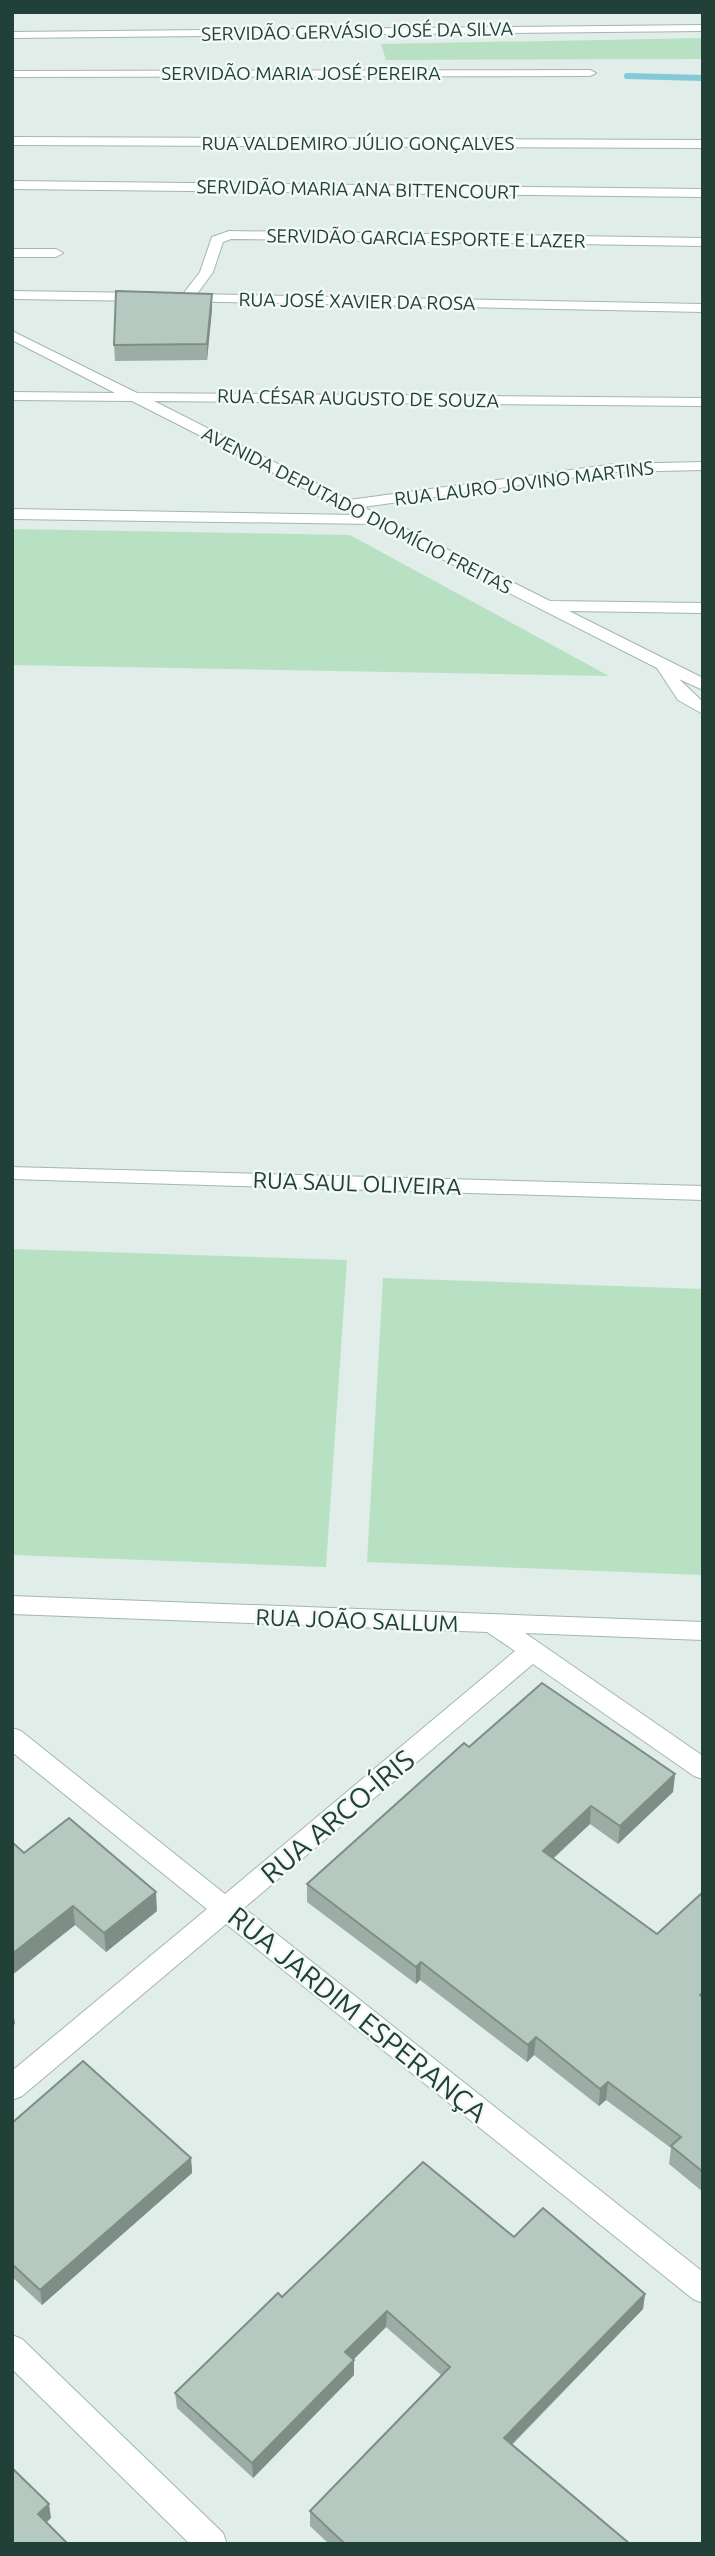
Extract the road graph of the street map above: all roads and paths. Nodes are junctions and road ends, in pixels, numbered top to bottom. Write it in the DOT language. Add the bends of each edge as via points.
graph roads {
  1 [pos="703,28"];
  2 [pos="12,35"];
  3 [pos="590,73"];
  4 [pos="12,74"];
  5 [pos="12,141"];
  6 [pos="703,144"];
  7 [pos="12,185"];
  8 [pos="703,193"];
  9 [pos="703,242"];
  10 [pos="12,253"];
  11 [pos="56,253"];
  12 [pos="12,295"];
  13 [pos="173,298"];
  14 [pos="703,308"];
  15 [pos="12,335"];
  16 [pos="12,396"];
  17 [pos="135,396"];
  18 [pos="703,402"];
  19 [pos="703,466"];
  20 [pos="345,505"];
  21 [pos="12,514"];
  22 [pos="374,520"];
  23 [pos="545,606"];
  24 [pos="703,608"];
  25 [pos="664,666"];
  26 [pos="703,685"];
  27 [pos="703,709"];
  28 [pos="12,1172"];
  29 [pos="703,1193"];
  30 [pos="12,1605"];
  31 [pos="495,1625"];
  32 [pos="703,1631"];
  33 [pos="532,1651"];
  34 [pos="12,1738"];
  35 [pos="703,1769"];
  36 [pos="226,1909"];
  37 [pos="12,2088"];
  38 [pos="703,2290"];
  39 [pos="12,2349"];
  40 [pos="212,2544"];
  1 -- 2 [label="street, SERVIDÃO GERVÁSIO JOSÉ DA SILVA"];
  3 -- 4 [label="street, SERVIDÃO MARIA JOSÉ PEREIRA"];
  5 -- 6 [label="street, RUA VALDEMIRO JÚLIO GONÇALVES"];
  7 -- 8 [label="street, SERVIDÃO MARIA ANA BITTENCOURT"];
  9 -- 13 [label="street, SERVIDÃO GARCIA ESPORTE E LAZER" via="229,235 216,240 206,272"];
  10 -- 11 [label="street"];
  12 -- 13 [label="street, RUA JOSÉ XAVIER DA ROSA"];
  13 -- 14 [label="street, RUA JOSÉ XAVIER DA ROSA"];
  15 -- 17 [label="street, AVENIDA DEPUTADO DIOMÍCIO FREITAS"];
  16 -- 17 [label="street, RUA CÉSAR AUGUSTO DE SOUZA"];
  17 -- 18 [label="street, RUA CÉSAR AUGUSTO DE SOUZA"];
  17 -- 20 [label="street, AVENIDA DEPUTADO DIOMÍCIO FREITAS"];
  19 -- 20 [label="street, RUA LAURO JOVINO MARTINS" via="615,468"];
  20 -- 22 [label="street, AVENIDA DEPUTADO DIOMÍCIO FREITAS"];
  21 -- 22 [label="street"];
  22 -- 23 [label="street, AVENIDA DEPUTADO DIOMÍCIO FREITAS"];
  23 -- 24 [label="street"];
  23 -- 25 [label="street, AVENIDA DEPUTADO DIOMÍCIO FREITAS"];
  25 -- 26 [label="street, AVENIDA DEPUTADO DIOMÍCIO FREITAS"];
  25 -- 27 [label="street" via="675,688"];
  28 -- 29 [label="street, RUA SAUL OLIVEIRA"];
  30 -- 31 [label="street, RUA JOÃO SALLUM"];
  31 -- 32 [label="street, RUA JOÃO SALLUM"];
  31 -- 33 [label="street"];
  33 -- 35 [label="street"];
  33 -- 36 [label="street, RUA ARCO-ÍRIS"];
  34 -- 36 [label="street, RUA JARDIM ESPERANÇA"];
  36 -- 37 [label="street, RUA ARCO-ÍRIS"];
  36 -- 38 [label="street, RUA JARDIM ESPERANÇA"];
  39 -- 40 [label="street"];
}
